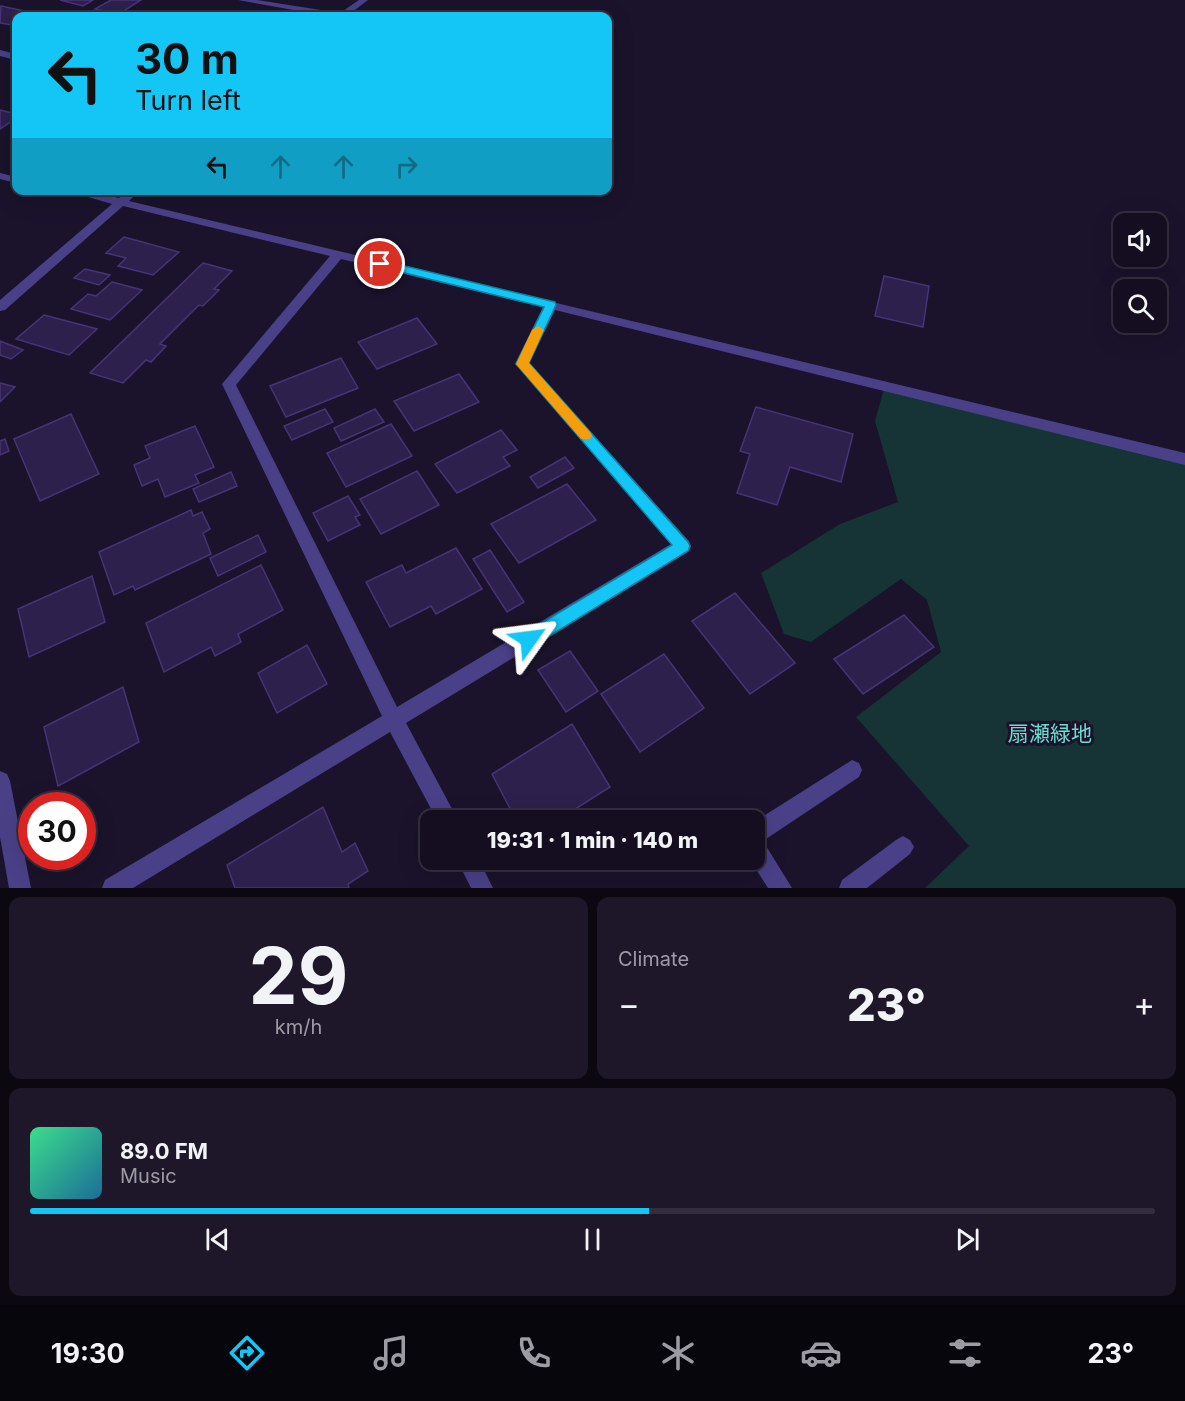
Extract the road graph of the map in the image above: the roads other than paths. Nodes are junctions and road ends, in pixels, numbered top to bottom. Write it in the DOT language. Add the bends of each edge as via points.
graph roads {
  1 [pos="242,0"];
  2 [pos="364,0"];
  3 [pos="316,12"];
  4 [pos="347,12"];
  5 [pos="93,195"];
  6 [pos="129,195"];
  7 [pos="122,201"];
  8 [pos="338,254"];
  9 [pos="550,305"];
  10 [pos="0,307"];
  11 [pos="1185,459"];
  12 [pos="394,721"];
  13 [pos="852,770"];
  14 [pos="0,782"];
  15 [pos="443,810"];
  16 [pos="765,828"];
  17 [pos="903,847"];
  18 [pos="765,864"];
  19 [pos="473,870"];
  20 [pos="20,888"];
  21 [pos="113,888"];
  22 [pos="482,888"];
  23 [pos="781,888"];
  24 [pos="850,888"];
  1 -- 3 [label="street"];
  2 -- 4 [label="street"];
  5 -- 7 [label="street"];
  6 -- 7 [label="street"];
  7 -- 8 [label="street"];
  7 -- 10 [label="street"];
  8 -- 9 [label="street"];
  8 -- 12 [label="street" via="229,384"];
  9 -- 11 [label="street"];
  9 -- 12 [label="street" via="522,364 683,546"];
  12 -- 15 [label="street"];
  12 -- 21 [label="street"];
  13 -- 16 [label="street"];
  14 -- 20 [label="street"];
  17 -- 24 [label="street"];
  18 -- 23 [label="street"];
  19 -- 22 [label="street"];
}
